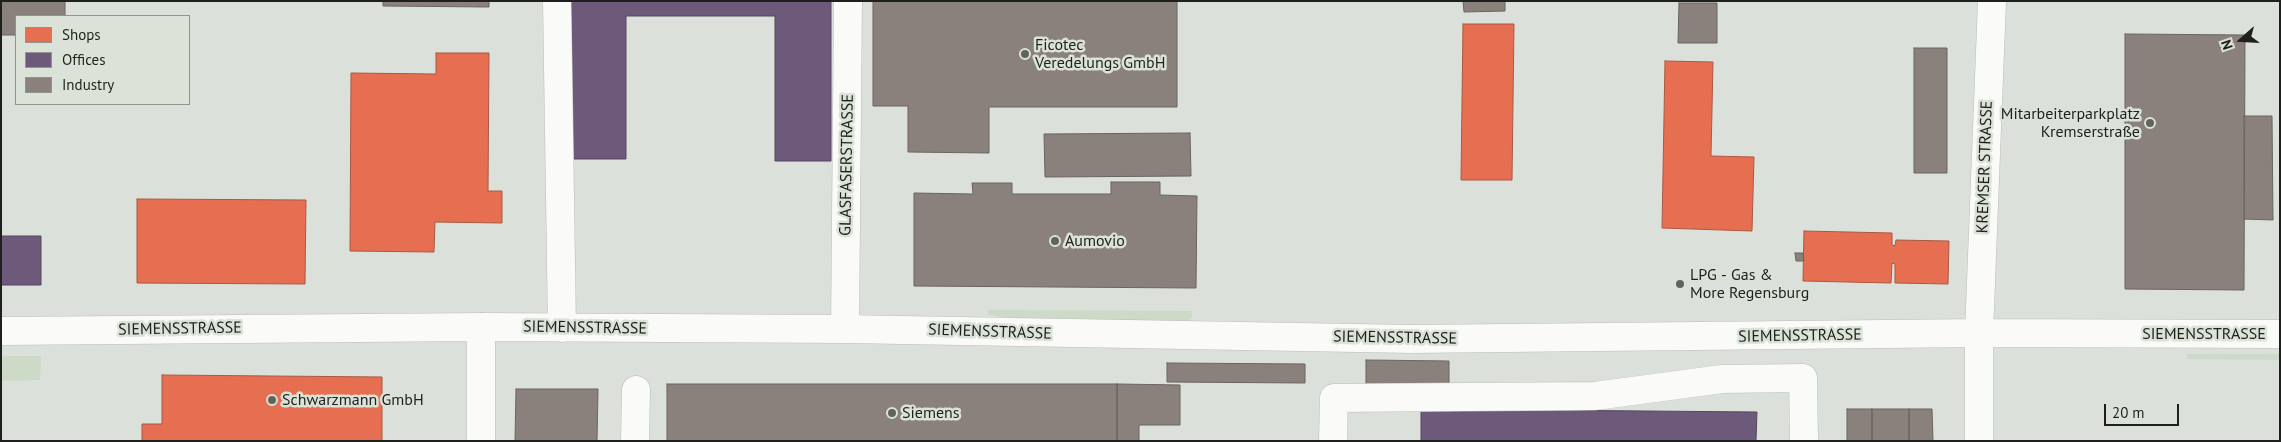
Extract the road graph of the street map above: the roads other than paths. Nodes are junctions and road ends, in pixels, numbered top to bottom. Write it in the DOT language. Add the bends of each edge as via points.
graph roads {
  1 [pos="557,1"];
  2 [pos="848,1"];
  3 [pos="1992,1"];
  4 [pos="481,327"];
  5 [pos="562,328"];
  6 [pos="845,328"];
  7 [pos="1,331"];
  8 [pos="1979,333"];
  9 [pos="2280,334"];
  10 [pos="636,390"];
  11 [pos="481,441"];
  12 [pos="635,441"];
  13 [pos="1333,441"];
  14 [pos="1804,441"];
  15 [pos="1978,441"];
  1 -- 5 [label="street"];
  2 -- 6 [label="street, GLASFASERSTRASSE"];
  3 -- 8 [label="street, KREMSER STRASSE"];
  4 -- 5 [label="street, SIEMENSSTRASSE"];
  4 -- 7 [label="street, SIEMENSSTRASSE"];
  4 -- 11 [label="street"];
  5 -- 6 [label="street, SIEMENSSTRASSE"];
  6 -- 8 [label="street, SIEMENSSTRASSE" via="1412,339"];
  8 -- 9 [label="street, SIEMENSSTRASSE"];
  8 -- 15 [label="street"];
  10 -- 12 [label="street"];
  13 -- 14 [label="street" via="1334,398 1595,396 1722,379 1804,378"];
}
